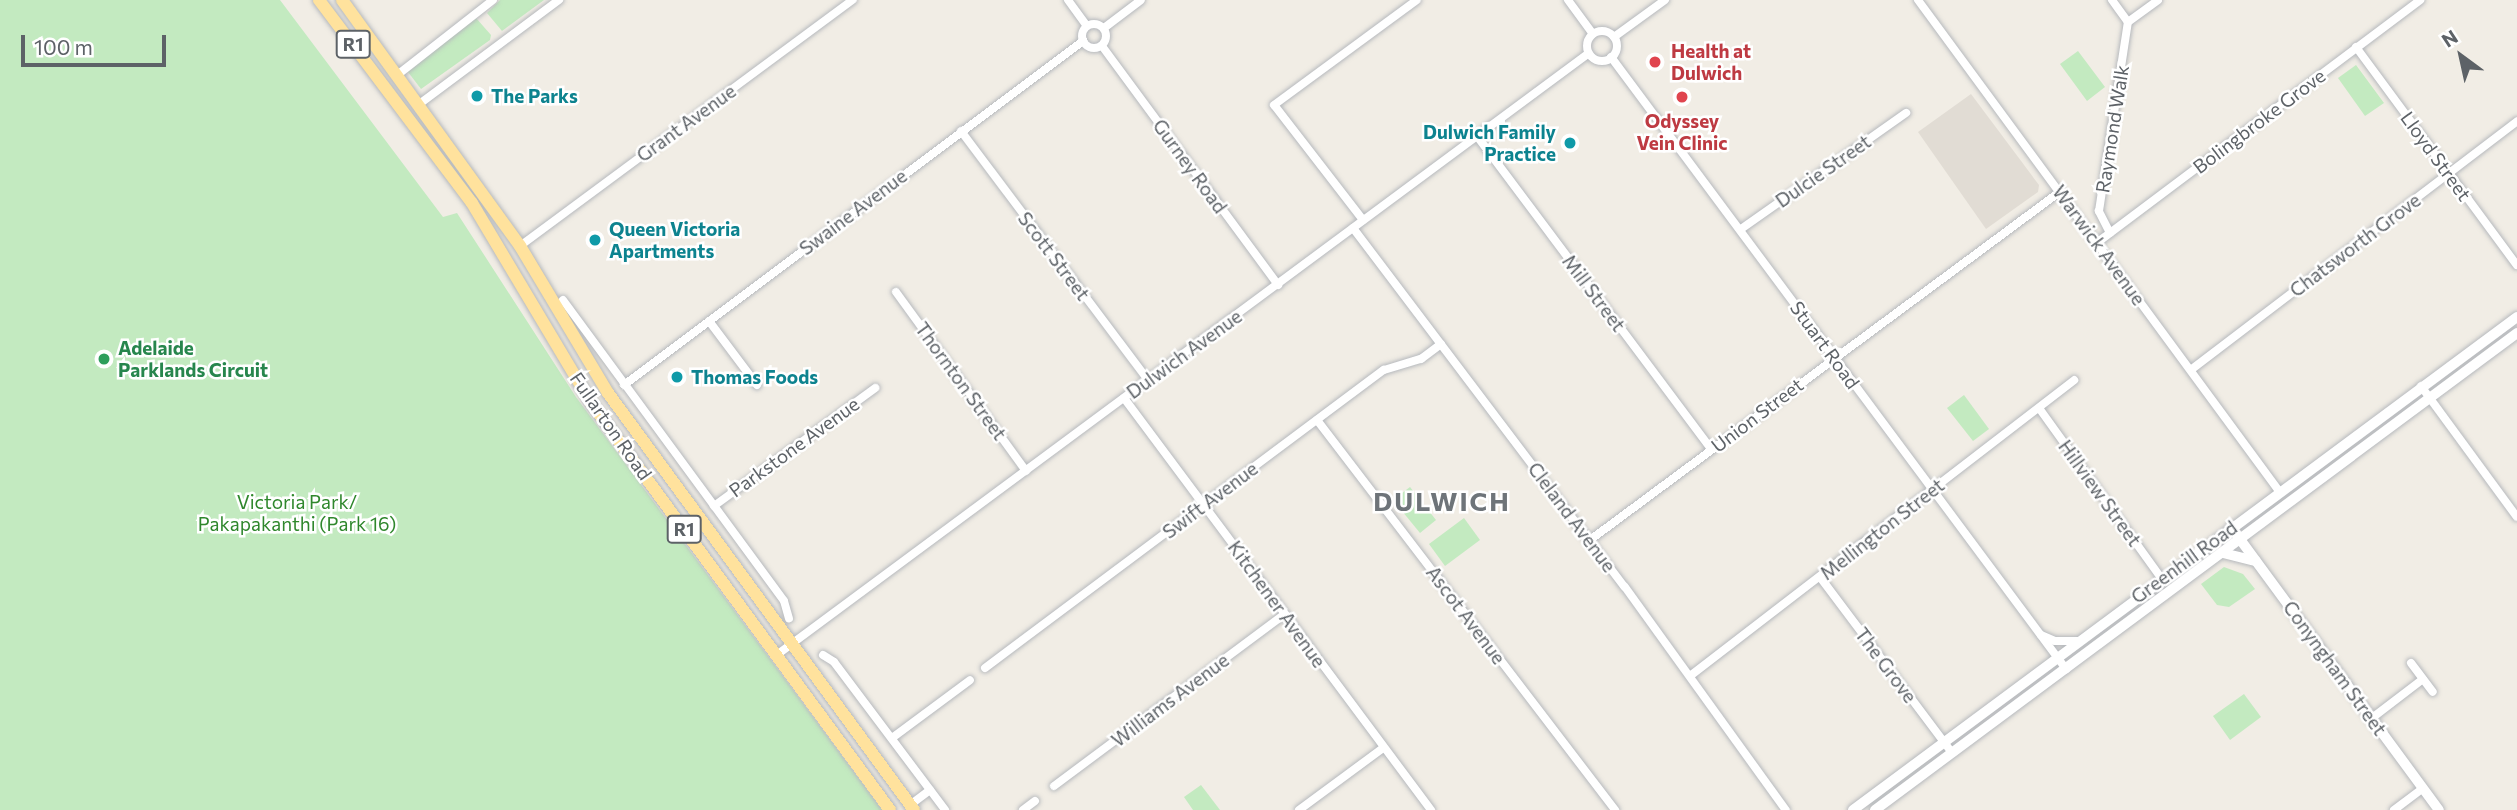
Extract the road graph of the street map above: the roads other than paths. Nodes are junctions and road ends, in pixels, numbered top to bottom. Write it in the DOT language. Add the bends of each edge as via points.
graph roads {
  1 [pos="319,0"];
  2 [pos="342,0"];
  3 [pos="493,0"];
  4 [pos="559,0"];
  5 [pos="853,0"];
  6 [pos="1068,0"];
  7 [pos="1141,0"];
  8 [pos="1417,0"];
  9 [pos="1567,0"];
  10 [pos="1665,0"];
  11 [pos="1917,0"];
  12 [pos="2112,0"];
  13 [pos="2158,0"];
  14 [pos="2420,0"];
  15 [pos="2128,22"];
  16 [pos="1087,26"];
  17 [pos="1104,28"];
  18 [pos="1593,34"];
  19 [pos="1614,37"];
  20 [pos="1083,41"];
  21 [pos="1102,46"];
  22 [pos="2356,47"];
  23 [pos="1589,52"];
  24 [pos="1611,57"];
  25 [pos="396,76"];
  26 [pos="388,88"];
  27 [pos="418,105"];
  28 [pos="1906,113"];
  29 [pos="2517,121"];
  30 [pos="961,131"];
  31 [pos="1477,136"];
  32 [pos="2449,174"];
  33 [pos="2061,191"];
  34 [pos="1363,220"];
  35 [pos="1353,228"];
  36 [pos="1741,229"];
  37 [pos="2110,233"];
  38 [pos="2098,242"];
  39 [pos="520,246"];
  40 [pos="507,257"];
  41 [pos="2517,265"];
  42 [pos="1278,285"];
  43 [pos="896,292"];
  44 [pos="564,300"];
  45 [pos="2517,317"];
  46 [pos="709,321"];
  47 [pos="2517,333"];
  48 [pos="1441,344"];
  49 [pos="1833,357"];
  50 [pos="2192,369"];
  51 [pos="1148,380"];
  52 [pos="2074,380"];
  53 [pos="624,385"];
  54 [pos="757,385"];
  55 [pos="2421,386"];
  56 [pos="875,388"];
  57 [pos="1124,398"];
  58 [pos="2430,398"];
  59 [pos="2039,408"];
  60 [pos="1317,421"];
  61 [pos="656,428"];
  62 [pos="642,439"];
  63 [pos="1711,449"];
  64 [pos="626,450"];
  65 [pos="1026,471"];
  66 [pos="2310,489"];
  67 [pos="1931,491"];
  68 [pos="2279,491"];
  69 [pos="1204,505"];
  70 [pos="713,506"];
  71 [pos="2517,517"];
  72 [pos="2231,527"];
  73 [pos="1590,540"];
  74 [pos="2241,541"];
  75 [pos="2223,553"];
  76 [pos="2256,561"];
  77 [pos="1820,577"];
  78 [pos="2161,578"];
  79 [pos="1285,614"];
  80 [pos="789,618"];
  81 [pos="2039,633"];
  82 [pos="2079,641"];
  83 [pos="792,644"];
  84 [pos="778,654"];
  85 [pos="823,655"];
  86 [pos="2058,658"];
  87 [pos="2411,663"];
  88 [pos="985,668"];
  89 [pos="2066,669"];
  90 [pos="1690,676"];
  91 [pos="2423,679"];
  92 [pos="970,680"];
  93 [pos="2433,692"];
  94 [pos="2372,718"];
  95 [pos="892,738"];
  96 [pos="1944,742"];
  97 [pos="1383,748"];
  98 [pos="1952,753"];
  99 [pos="1054,786"];
  100 [pos="2423,788"];
  101 [pos="930,790"];
  102 [pos="1868,799"];
  103 [pos="1035,801"];
  104 [pos="909,808"];
  105 [pos="890,810"];
  106 [pos="945,810"];
  107 [pos="1023,810"];
  108 [pos="1299,810"];
  109 [pos="1431,810"];
  110 [pos="1615,810"];
  111 [pos="1786,810"];
  112 [pos="1853,810"];
  113 [pos="1876,810"];
  114 [pos="2394,810"];
  115 [pos="2440,810"];
  1 -- 26 [label="highway, Fullarton Road / R1"];
  2 -- 25 [label="highway, Fullarton Road / R1"];
  3 -- 25 [label="street"];
  4 -- 27 [label="street"];
  5 -- 39 [label="street, Grant Avenue"];
  6 -- 16 [label="street"];
  7 -- 17 [label="street"];
  8 -- 34 [label="street" via="1274,105"];
  9 -- 18 [label="street"];
  10 -- 19 [label="street"];
  11 -- 33 [label="street, Warwick Avenue"];
  12 -- 15 [label="street"];
  13 -- 15 [label="street"];
  14 -- 22 [label="street, Bolingbroke Grove"];
  15 -- 37 [label="street, Raymond Walk" via="2099,211"];
  16 -- 17 [label="street"];
  16 -- 20 [label="street"];
  17 -- 21 [label="street" via="1107,36"];
  18 -- 19 [label="street" via="1602,31"];
  18 -- 23 [label="street"];
  19 -- 24 [label="street" via="1617,45"];
  20 -- 21 [label="street" via="1093,48"];
  20 -- 30 [label="street, Swaine Avenue"];
  21 -- 42 [label="street, Gurney Road"];
  22 -- 32 [label="street, Lloyd Street"];
  22 -- 37 [label="street, Bolingbroke Grove"];
  23 -- 24 [label="street" via="1599,60"];
  23 -- 31 [label="street, Dulwich Avenue"];
  24 -- 36 [label="street, Stuart Road"];
  25 -- 26 [label="highway"];
  25 -- 27 [label="highway, Fullarton Road / R1"];
  26 -- 40 [label="highway, Fullarton Road / R1"];
  27 -- 39 [label="highway, Fullarton Road / R1"];
  28 -- 36 [label="street, Dulcie Street"];
  29 -- 32 [label="street, Chatsworth Grove"];
  30 -- 46 [label="street, Swaine Avenue"];
  30 -- 51 [label="street, Scott Street"];
  31 -- 34 [label="street, Dulwich Avenue"];
  31 -- 63 [label="street, Mill Street"];
  32 -- 41 [label="street, Lloyd Street"];
  32 -- 50 [label="street, Chatsworth Grove"];
  33 -- 38 [label="street, Warwick Avenue"];
  33 -- 49 [label="street, Union Street"];
  34 -- 35 [label="street, Dulwich Avenue"];
  35 -- 42 [label="street, Dulwich Avenue"];
  35 -- 48 [label="street, Cleland Avenue"];
  36 -- 49 [label="street, Stuart Road"];
  37 -- 38 [label="street, Bolingbroke Grove"];
  38 -- 50 [label="street, Warwick Avenue"];
  39 -- 40 [label="highway"];
  39 -- 62 [label="highway, Fullarton Road / R1" via="608,393"];
  40 -- 64 [label="highway, Fullarton Road / R1" via="591,403"];
  42 -- 51 [label="street, Dulwich Avenue"];
  43 -- 65 [label="street, Thornton Street"];
  44 -- 53 [label="street, Fullarton Road"];
  45 -- 55 [label="main road, Greenhill Road"];
  46 -- 53 [label="street, Swaine Avenue"];
  46 -- 54 [label="street"];
  47 -- 58 [label="main road, Greenhill Road"];
  48 -- 60 [label="street, Swift Avenue" via="1421,359 1384,370"];
  48 -- 73 [label="street, Cleland Avenue"];
  49 -- 63 [label="street, Union Street"];
  49 -- 67 [label="street, Stuart Road"];
  50 -- 68 [label="street, Warwick Avenue"];
  51 -- 57 [label="street, Dulwich Avenue"];
  52 -- 59 [label="street, Mellington Street"];
  53 -- 61 [label="street, Fullarton Road"];
  55 -- 58 [label="street"];
  55 -- 68 [label="main road, Greenhill Road"];
  56 -- 70 [label="street, Parkstone Avenue"];
  57 -- 65 [label="street, Dulwich Avenue"];
  57 -- 69 [label="street, Kitchener Avenue"];
  58 -- 66 [label="main road, Greenhill Road"];
  58 -- 71 [label="street"];
  59 -- 67 [label="street, Mellington Street"];
  59 -- 78 [label="street, Hillview Street"];
  60 -- 69 [label="street, Swift Avenue"];
  60 -- 110 [label="street, Ascot Avenue"];
  61 -- 62 [label="street, Fullarton Road"];
  61 -- 70 [label="street, Fullarton Road"];
  62 -- 64 [label="highway"];
  62 -- 83 [label="highway, Fullarton Road / R1"];
  63 -- 73 [label="street, Union Street"];
  64 -- 84 [label="highway, Fullarton Road / R1"];
  65 -- 83 [label="street, Dulwich Avenue"];
  66 -- 68 [label="main road"];
  66 -- 74 [label="main road, Greenhill Road"];
  67 -- 77 [label="street, Mellington Street"];
  67 -- 81 [label="street, Stuart Road"];
  68 -- 72 [label="main road, Greenhill Road"];
  69 -- 79 [label="street, Kitchener Avenue"];
  69 -- 88 [label="street, Swift Avenue"];
  70 -- 80 [label="street, Fullarton Road" via="784,601"];
  72 -- 74 [label="street, Conyngham Street"];
  72 -- 78 [label="main road, Greenhill Road"];
  73 -- 90 [label="street, Cleland Avenue"];
  74 -- 75 [label="main road, Greenhill Road"];
  74 -- 76 [label="street, Conyngham Street"];
  75 -- 76 [label="main road"];
  75 -- 89 [label="main road, Greenhill Road"];
  76 -- 94 [label="street, Conyngham Street"];
  77 -- 90 [label="street, Mellington Street"];
  77 -- 96 [label="street, The Grove"];
  78 -- 82 [label="main road, Greenhill Road"];
  79 -- 97 [label="street, Kitchener Avenue"];
  79 -- 99 [label="street, Williams Avenue"];
  81 -- 82 [label="street" via="2055,641"];
  81 -- 86 [label="street, Stuart Road"];
  82 -- 86 [label="main road, Greenhill Road"];
  83 -- 84 [label="street, Dulwich Avenue"];
  83 -- 104 [label="highway, Fullarton Road / R1"];
  84 -- 105 [label="highway, Fullarton Road / R1"];
  85 -- 95 [label="street" via="834,662"];
  86 -- 89 [label="street, Stuart Road"];
  86 -- 96 [label="main road, Greenhill Road"];
  87 -- 91 [label="street"];
  89 -- 98 [label="main road, Greenhill Road"];
  90 -- 111 [label="street, Cleland Avenue"];
  91 -- 93 [label="street"];
  91 -- 94 [label="street"];
  92 -- 95 [label="street"];
  94 -- 100 [label="street, Conyngham Street"];
  95 -- 101 [label="street"];
  96 -- 98 [label="street, The Grove"];
  96 -- 102 [label="main road, Greenhill Road"];
  97 -- 108 [label="street"];
  97 -- 109 [label="street, Kitchener Avenue"];
  98 -- 113 [label="main road, Greenhill Road"];
  100 -- 114 [label="street"];
  100 -- 115 [label="street, Conyngham Street"];
  101 -- 104 [label="street, Fullarton Road"];
  101 -- 106 [label="street"];
  102 -- 112 [label="main road, Greenhill Road"];
  102 -- 113 [label="street"];
  103 -- 107 [label="street"];
}
